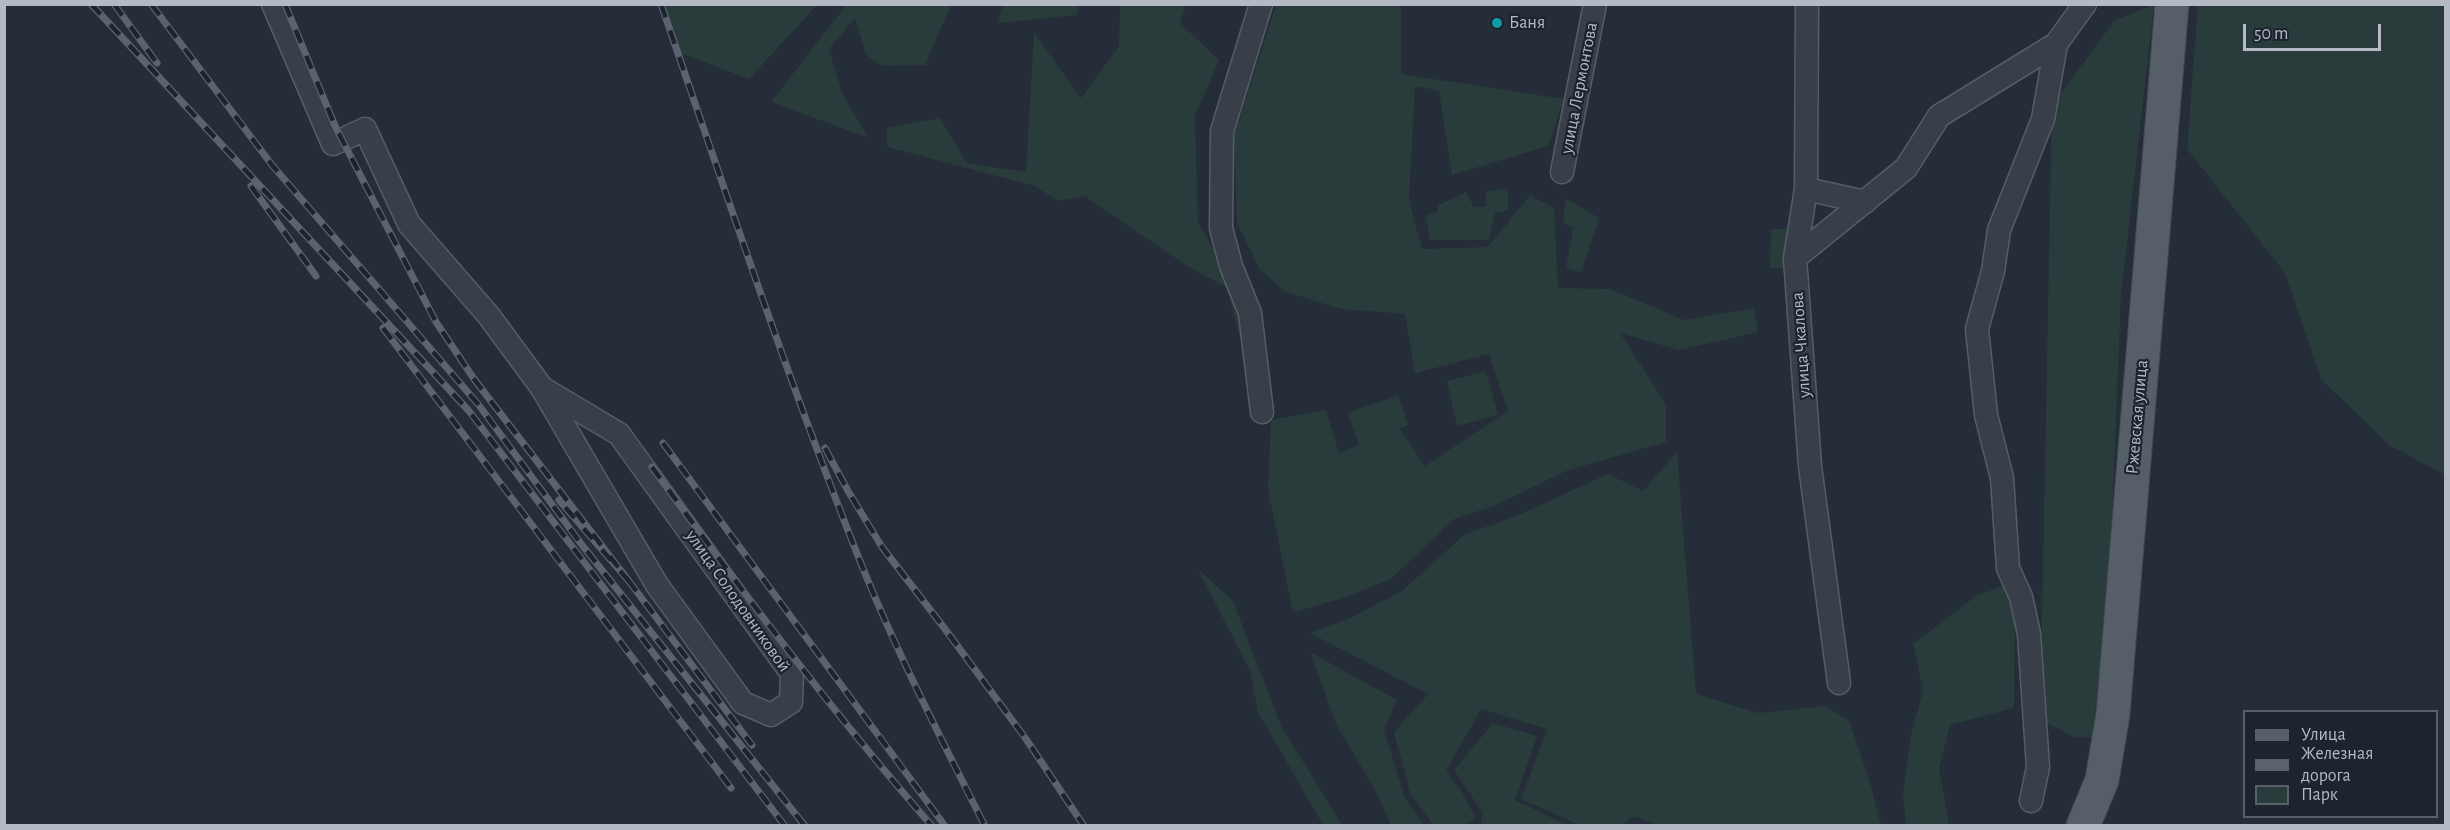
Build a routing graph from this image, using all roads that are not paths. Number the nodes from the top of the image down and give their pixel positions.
1 (273, 4) edge
2 (1261, 4) edge
3 (1595, 4) edge
4 (1807, 4) edge
5 (2085, 4) edge
6 (2172, 4) edge
7 (2056, 44) junction
8 (1562, 172) dead end
9 (1806, 189) junction
10 (1864, 202) junction
11 (1795, 258) junction
12 (542, 388) junction
13 (1263, 412) dead end
14 (1839, 683) dead end
15 (2031, 801) dead end
16 (2088, 822) edge

1 - 12 street, улица Солодовниковой
2 - 13 street
3 - 8 street, улица Лермонтова
4 - 9 street, улица Чкалова
5 - 7 street
6 - 16 main road, Ржевская улица
7 - 10 street
7 - 15 street
9 - 10 street
9 - 11 street, улица Чкалова
10 - 11 street
11 - 14 street, улица Чкалова
12 - 12 street, улица Солодовниковой

